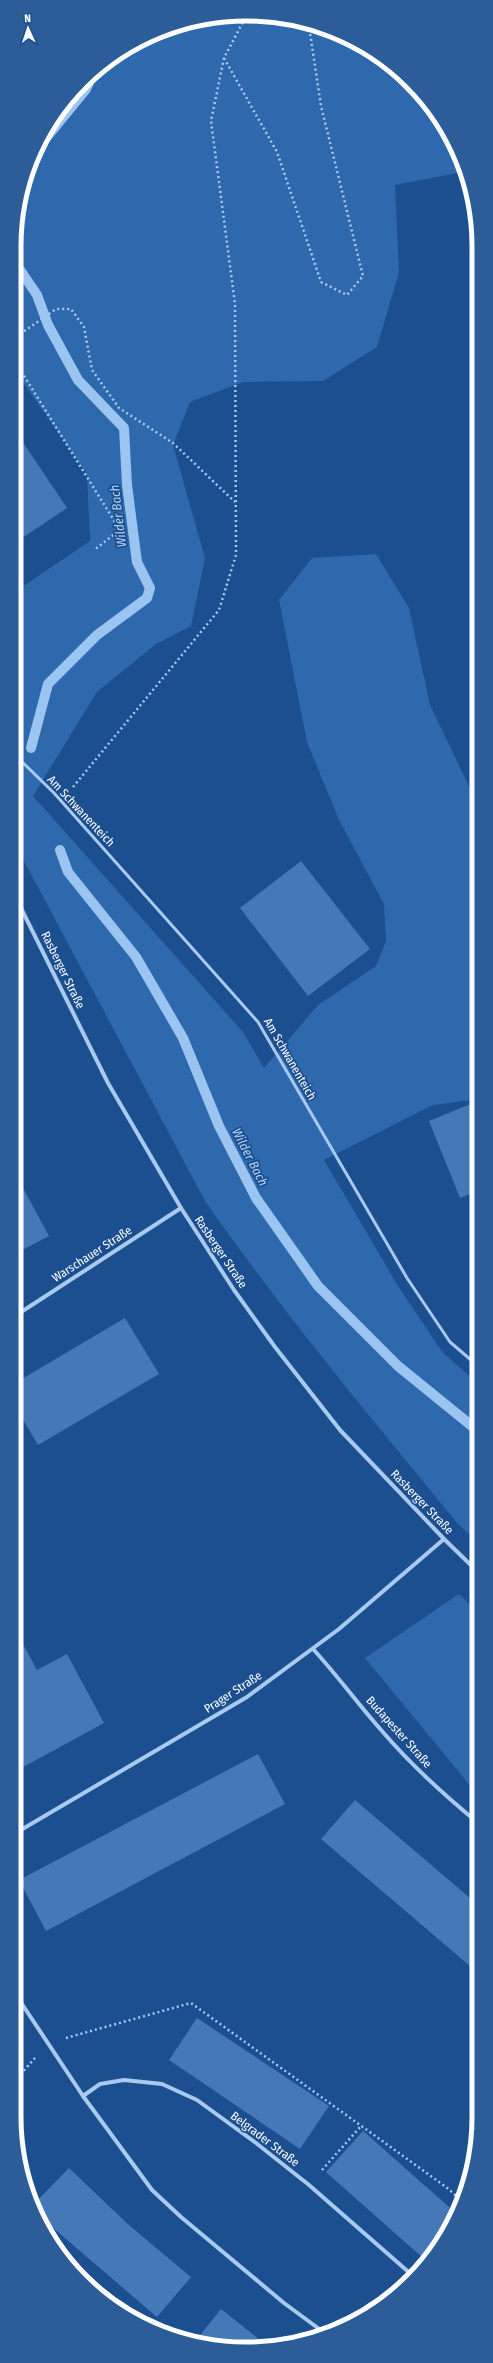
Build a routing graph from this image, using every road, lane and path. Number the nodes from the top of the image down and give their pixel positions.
1 (243, 21) edge
2 (310, 30) edge
3 (224, 58) junction
4 (21, 333) edge
5 (21, 371) edge
6 (236, 502) junction
7 (94, 550) dead end
8 (21, 761) edge
9 (61, 801) junction
10 (21, 908) edge
11 (181, 1208) junction
12 (21, 1312) edge
13 (472, 1361) edge
14 (444, 1539) junction
15 (472, 1565) edge
16 (313, 1649) junction
17 (472, 1818) edge
18 (21, 1830) edge
19 (21, 2002) edge
20 (49, 2042) junction
21 (21, 2074) edge
22 (83, 2096) junction
23 (361, 2126) junction
24 (309, 2185) junction
25 (457, 2197) edge
26 (409, 2273) edge
27 (320, 2330) edge

1 - 3 path
2 - 3 path
3 - 6 path
4 - 6 path
5 - 7 path
6 - 9 path
8 - 9 lane, Am Schwanenteich
9 - 13 lane, Am Schwanenteich
10 - 11 street, Rasberger Straße
11 - 12 street, Warschauer Straße
11 - 14 street, Rasberger Straße
14 - 15 street, Rasberger Straße
14 - 16 street, Prager Straße
16 - 17 street, Budapester Straße
16 - 18 street, Prager Straße
19 - 20 street
20 - 21 path
20 - 22 street
20 - 23 path
22 - 24 street, Belgrader Straße
22 - 27 street
23 - 24 path
23 - 25 path
24 - 26 street, Belgrader Straße

